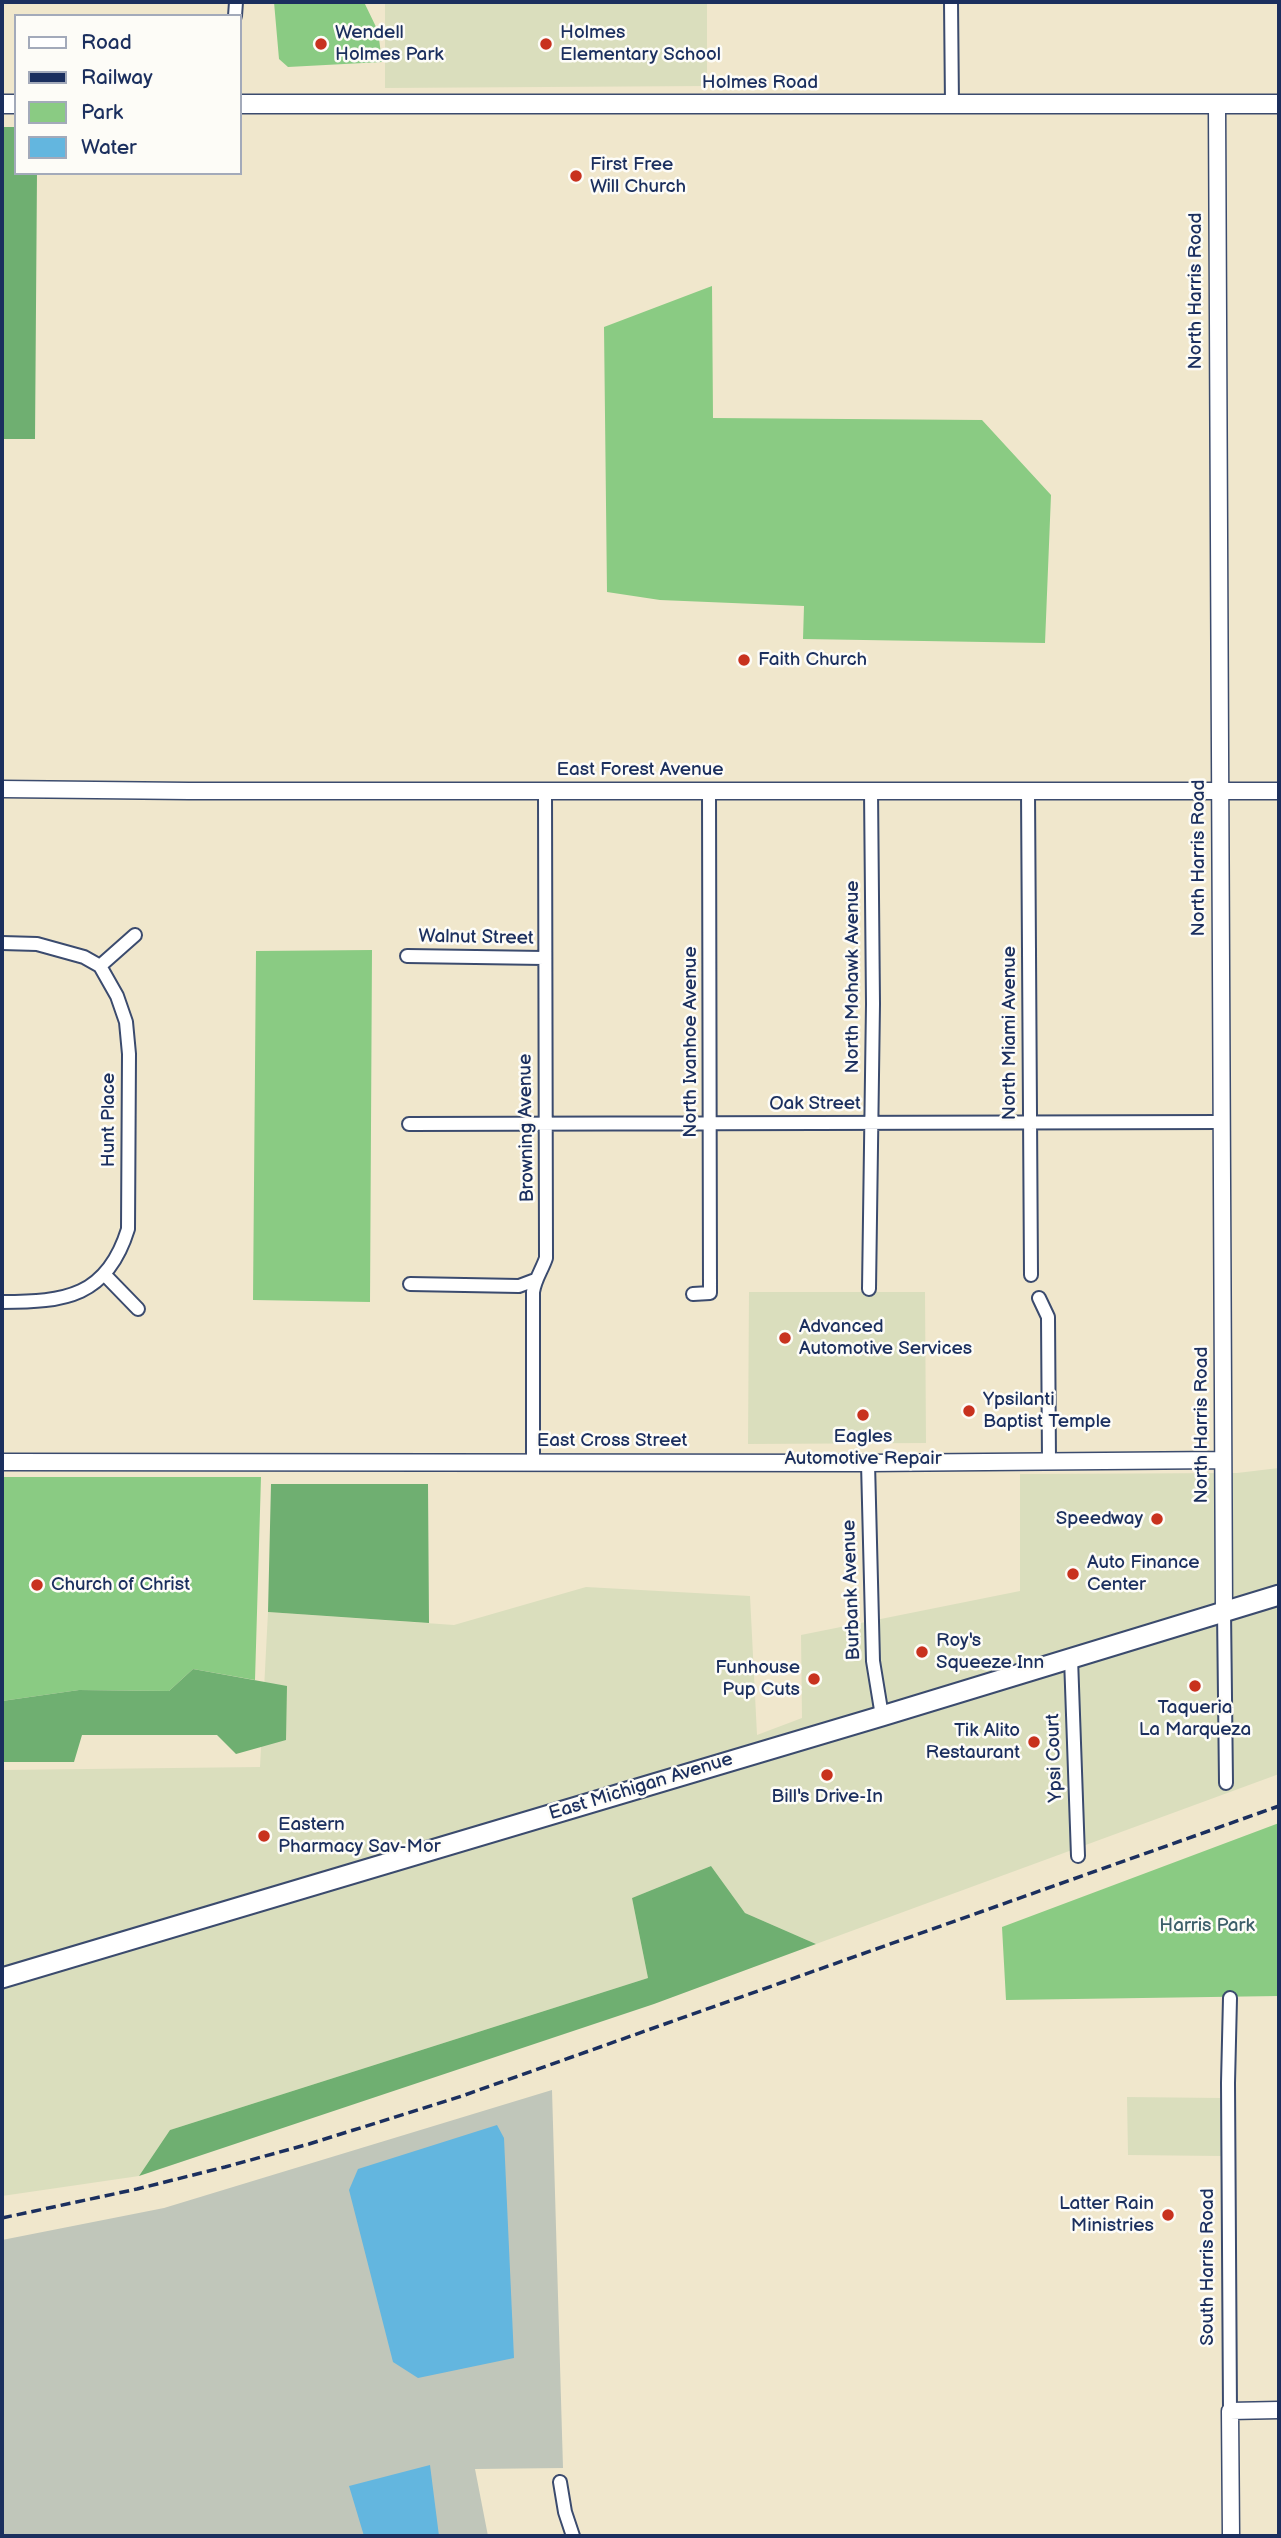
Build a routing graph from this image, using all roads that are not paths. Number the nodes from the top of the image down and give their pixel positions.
1 (951, 2) edge
2 (242, 104) edge
3 (1217, 104) junction
4 (1279, 104) edge
5 (952, 105) junction
6 (2, 789) edge
7 (709, 790) junction
8 (871, 790) junction
9 (1028, 790) junction
10 (1220, 790) junction
11 (545, 791) junction
12 (1279, 791) edge
13 (135, 935) dead end
14 (2, 943) edge
15 (407, 956) dead end
16 (544, 958) junction
17 (100, 966) junction
18 (1221, 1122) junction
19 (710, 1123) junction
20 (409, 1124) dead end
21 (546, 1124) junction
22 (872, 1124) junction
23 (1030, 1124) junction
24 (105, 1275) junction
25 (1031, 1275) dead end
26 (535, 1280) junction
27 (410, 1284) dead end
28 (869, 1289) dead end
29 (693, 1294) dead end
30 (1039, 1298) dead end
31 (2, 1302) edge
32 (138, 1309) dead end
33 (1222, 1460) junction
34 (533, 1461) junction
35 (1049, 1461) junction
36 (2, 1462) edge
37 (868, 1463) junction
38 (1279, 1595) edge
39 (1224, 1611) junction
40 (1071, 1658) junction
41 (882, 1716) junction
42 (1226, 1783) dead end
43 (1078, 1856) dead end
44 (2, 1978) edge
45 (1230, 1998) dead end
46 (1279, 2410) edge
47 (1230, 2411) junction
48 (560, 2482) dead end
49 (573, 2536) edge
50 (1231, 2536) edge

1 - 5 street
2 - 5 main road, Holmes Road
3 - 4 main road, Holmes Road
3 - 5 main road, Holmes Road
3 - 10 street, North Harris Road
6 - 11 street, East Forest Avenue
7 - 8 street, East Forest Avenue
7 - 11 street, East Forest Avenue
7 - 19 street, North Ivanhoe Avenue
8 - 9 street, East Forest Avenue
8 - 22 street, North Mohawk Avenue
9 - 10 street, East Forest Avenue
9 - 23 street, North Miami Avenue
10 - 12 street, East Forest Avenue
10 - 18 street, North Harris Road
11 - 16 street, Browning Avenue
13 - 17 street
14 - 17 street
15 - 16 street, Walnut Street
16 - 21 street, Browning Avenue
17 - 24 street, Hunt Place
18 - 23 street, Oak Street
18 - 33 street, North Harris Road
19 - 21 street, Oak Street
19 - 22 street, Oak Street
19 - 29 street, North Ivanhoe Avenue
20 - 21 street, Oak Street
21 - 26 street, Browning Avenue
22 - 23 street, Oak Street
22 - 28 street, North Mohawk Avenue
23 - 25 street, North Miami Avenue
24 - 31 street, Hunt Place
24 - 32 street
26 - 27 street
26 - 34 street, Browning Avenue
30 - 35 street
33 - 35 street, East Cross Street
33 - 39 street, North Harris Road
34 - 36 street, East Cross Street
34 - 37 street, East Cross Street
35 - 37 street, East Cross Street
37 - 41 street, Burbank Avenue
38 - 39 main road, East Michigan Avenue
39 - 40 main road, East Michigan Avenue
39 - 42 street
40 - 41 main road, East Michigan Avenue
40 - 43 street, Ypsi Court
41 - 44 main road, East Michigan Avenue
45 - 47 street, South Harris Road
46 - 47 street
47 - 50 street, South Harris Road
48 - 49 street

